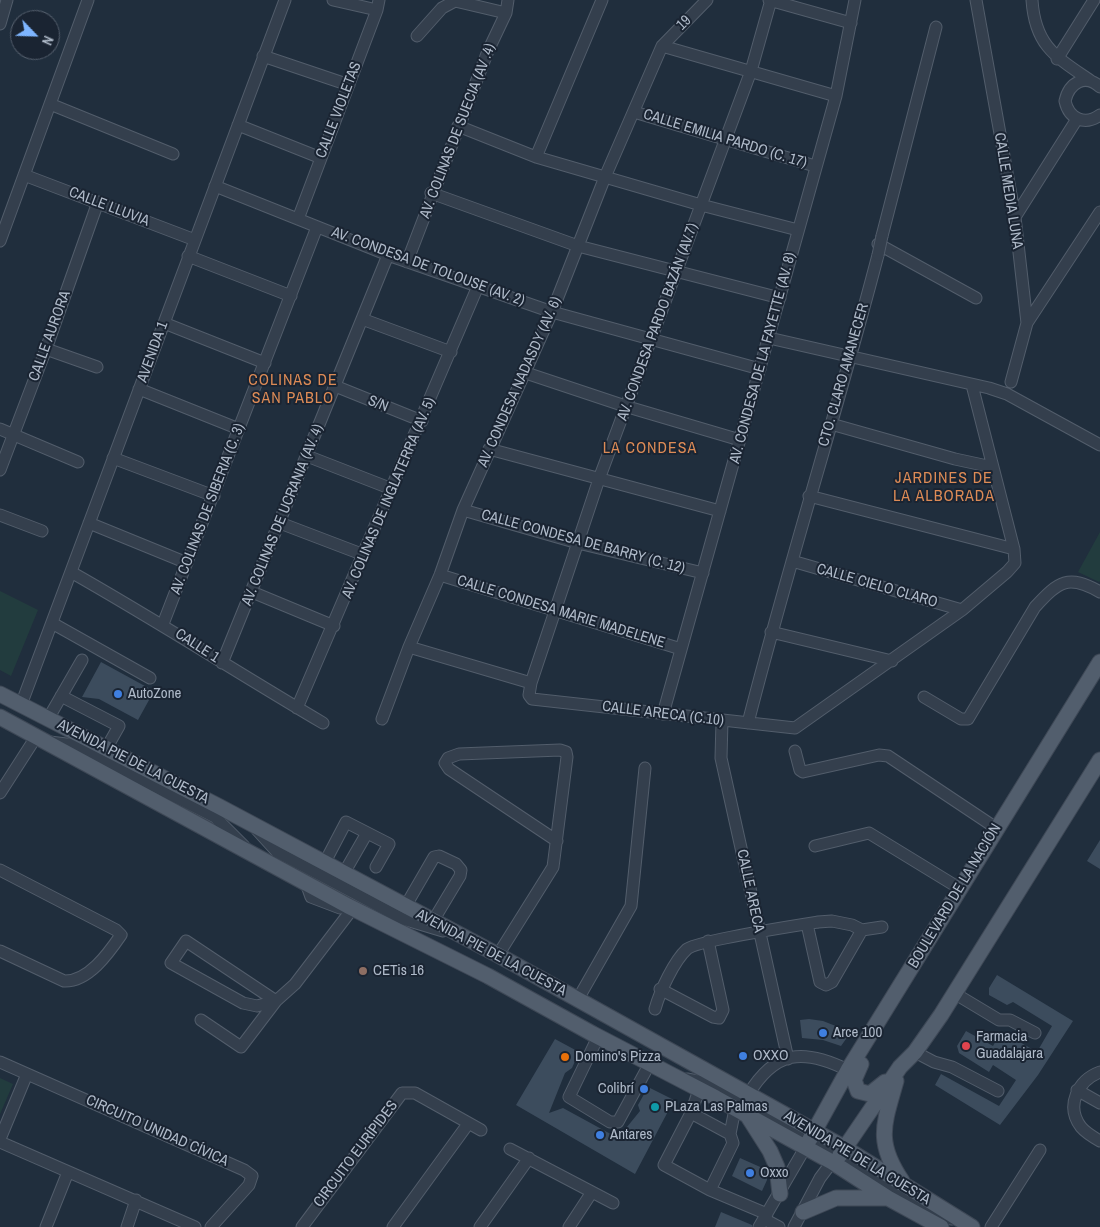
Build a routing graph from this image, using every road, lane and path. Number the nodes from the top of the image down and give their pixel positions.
1 (7, 0) edge
2 (88, 0) edge
3 (285, 0) edge
4 (333, 0) edge
5 (508, 0) edge
6 (602, 0) edge
7 (707, 0) edge
8 (770, 0) edge
9 (842, 0) edge
10 (976, 0) edge
11 (1032, 0) edge
12 (1094, 0) edge
13 (855, 2) edge
14 (797, 4) edge
15 (378, 5) edge
16 (506, 13) junction
17 (850, 23) junction
18 (0, 24) edge
19 (936, 26) dead end
20 (417, 36) dead end
21 (662, 46) junction
22 (263, 56) junction
23 (1057, 59) junction
24 (752, 71) junction
25 (1095, 84) edge
26 (349, 85) junction
27 (836, 96) junction
28 (50, 104) junction
29 (634, 112) junction
30 (1100, 115) edge
31 (1076, 119) junction
32 (238, 125) junction
33 (459, 126) junction
34 (724, 140) junction
35 (173, 154) dead end
36 (536, 157) junction
37 (321, 158) junction
38 (815, 166) junction
39 (24, 175) junction
40 (605, 177) junction
41 (216, 186) junction
42 (432, 193) junction
43 (98, 202) junction
44 (702, 205) junction
45 (1100, 212) edge
46 (1015, 217) junction
47 (298, 219) junction
48 (317, 227) junction
49 (798, 230) junction
50 (194, 240) junction
51 (0, 241) edge
52 (879, 245) junction
53 (578, 246) junction
54 (388, 255) junction
55 (188, 256) junction
56 (407, 262) junction
57 (676, 272) junction
58 (478, 286) junction
59 (291, 296) junction
60 (780, 298) junction
61 (976, 298) dead end
62 (552, 312) junction
63 (362, 319) junction
64 (164, 322) junction
65 (1027, 323) junction
66 (769, 338) junction
67 (652, 340) junction
68 (46, 349) junction
69 (451, 352) junction
70 (851, 357) junction
71 (265, 363) junction
72 (97, 367) dead end
73 (760, 369) junction
74 (523, 372) junction
75 (1011, 382) dead end
76 (972, 385) junction
77 (335, 386) junction
78 (139, 389) junction
79 (628, 407) junction
80 (422, 421) junction
81 (831, 424) junction
82 (0, 429) edge
83 (240, 429) junction
84 (14, 434) junction
85 (740, 440) junction
86 (1100, 445) edge
87 (489, 449) junction
88 (307, 456) junction
89 (113, 458) junction
90 (78, 462) dead end
91 (992, 467) junction
92 (0, 470) edge
93 (599, 479) junction
94 (392, 489) junction
95 (214, 496) junction
96 (809, 496) junction
97 (462, 510) junction
98 (720, 511) junction
99 (0, 515) edge
100 (89, 523) junction
101 (280, 523) junction
102 (42, 531) dead end
103 (578, 543) junction
104 (1014, 549) junction
105 (364, 555) junction
106 (792, 561) junction
107 (187, 563) junction
108 (71, 572) junction
109 (703, 574) junction
110 (440, 575) junction
111 (252, 592) junction
112 (1100, 592) edge
113 (962, 610) junction
114 (554, 611) junction
115 (52, 623) junction
116 (163, 624) junction
117 (334, 626) junction
118 (771, 632) junction
119 (409, 648) junction
120 (682, 649) junction
121 (82, 660) dead end
122 (892, 661) junction
123 (1100, 662) edge
124 (222, 663) junction
125 (150, 678) dead end
126 (531, 683) junction
127 (0, 694) edge
128 (61, 696) junction
129 (924, 697) dead end
130 (532, 699) joint
131 (21, 705) junction
132 (297, 708) junction
133 (663, 714) junction
134 (0, 717) edge
135 (48, 719) junction
136 (382, 719) dead end
137 (722, 721) junction
138 (323, 723) dead end
139 (748, 723) junction
140 (41, 739) junction
141 (106, 749) junction
142 (795, 751) dead end
143 (1100, 760) edge
144 (645, 768) dead end
145 (0, 793) edge
146 (252, 823) junction
147 (996, 828) junction
148 (367, 833) junction
149 (557, 841) junction
150 (815, 846) dead end
151 (325, 862) junction
152 (376, 866) dead end
153 (0, 870) edge
154 (344, 873) junction
155 (959, 888) junction
156 (350, 907) junction
157 (406, 907) junction
158 (433, 921) junction
159 (807, 924) junction
160 (882, 927) dead end
161 (862, 930) junction
162 (759, 933) junction
163 (468, 939) junction
164 (708, 941) junction
165 (0, 951) edge
166 (498, 955) junction
167 (903, 981) junction
168 (660, 989) junction
169 (954, 993) junction
170 (578, 999) junction
171 (276, 1001) junction
172 (655, 1009) dead end
173 (200, 1020) dead end
174 (1035, 1033) dead end
175 (598, 1037) junction
176 (914, 1052) junction
177 (788, 1060) junction
178 (0, 1062) edge
179 (650, 1064) junction
180 (900, 1067) junction
181 (848, 1070) junction
182 (1100, 1072) edge
183 (27, 1074) junction
184 (675, 1077) junction
185 (699, 1090) junction
186 (1077, 1090) junction
187 (998, 1091) dead end
188 (748, 1095) junction
189 (1100, 1103) edge
190 (691, 1113) junction
191 (742, 1113) junction
192 (468, 1124) junction
193 (481, 1130) dead end
194 (730, 1134) junction
195 (810, 1139) junction
196 (0, 1141) edge
197 (1100, 1141) edge
198 (510, 1149) dead end
199 (1040, 1150) dead end
200 (839, 1155) junction
201 (528, 1158) junction
202 (68, 1172) junction
203 (906, 1187) junction
204 (710, 1190) junction
205 (592, 1192) junction
206 (780, 1194) junction
207 (888, 1198) junction
208 (136, 1200) junction
209 (613, 1203) dead end
210 (803, 1212) junction
211 (763, 1220) edge
212 (46, 1227) edge
213 (127, 1227) edge
214 (194, 1227) edge
215 (211, 1227) edge
216 (302, 1227) edge
217 (393, 1227) edge
218 (480, 1227) edge
219 (569, 1227) edge
220 (779, 1227) edge
221 (794, 1227) edge
222 (942, 1227) edge
223 (972, 1227) edge
224 (991, 1227) edge

1 - 18 street
2 - 28 street
3 - 22 street, AVENIDA 1
4 - 15 street
5 - 16 street, AV. COLINAS DE SUECIA (AV .4)
6 - 36 street
7 - 21 street, 19
8 - 14 street
8 - 24 street, AV. CONDESA PARDO BAZÁN (AV.7)
9 - 13 street
10 - 46 street, CALLE MEDIA LUNA
11 - 23 street
12 - 23 street
13 - 17 street, AV. CONDESA DE LA FAYETTE (AV. 8)
14 - 17 street
15 - 26 street, CALLE VIOLETAS
16 - 20 street
16 - 33 street, AV. COLINAS DE SUECIA (AV .4)
17 - 27 street, AV. CONDESA DE LA FAYETTE (AV. 8)
19 - 52 street, CTO. CLARO AMANECER
21 - 24 street
21 - 29 street, AV. CONDESA NADASDY (AV. 6)
22 - 26 street
22 - 32 street, AVENIDA 1
23 - 25 street
24 - 27 street
24 - 34 street, AV. CONDESA PARDO BAZÁN (AV.7)
25 - 31 street
26 - 37 street, CALLE VIOLETAS
27 - 38 street, AV. CONDESA DE LA FAYETTE (AV. 8)
28 - 35 street
28 - 39 street
29 - 34 street, CALLE EMILIA PARDO (C. 17)
29 - 40 street, AV. CONDESA NADASDY (AV. 6)
30 - 31 street
31 - 46 street
32 - 37 street
32 - 41 street, AVENIDA 1
33 - 36 street
33 - 42 street, AV. COLINAS DE SUECIA (AV .4)
34 - 38 street, CALLE EMILIA PARDO (C. 17)
34 - 44 street, AV. CONDESA PARDO BAZÁN (AV.7)
36 - 40 street
37 - 47 street, CALLE VIOLETAS
38 - 49 street, AV. CONDESA DE LA FAYETTE (AV. 8)
39 - 43 street, CALLE LLUVIA
39 - 51 street
40 - 44 street
40 - 53 street, AV. CONDESA NADASDY (AV. 6)
41 - 47 street, AV. CONDESA DE TOLOUSE (AV. 2)
41 - 50 street, AVENIDA 1
42 - 53 street
42 - 56 street, AV. COLINAS DE SUECIA (AV .4)
43 - 50 street, CALLE LLUVIA
43 - 68 street, CALLE AURORA
44 - 49 street
44 - 57 street, AV. CONDESA PARDO BAZÁN (AV.7)
45 - 65 street
46 - 65 street, CALLE MEDIA LUNA
47 - 48 street, AV. CONDESA DE TOLOUSE (AV. 2)
48 - 54 street, AV. CONDESA DE TOLOUSE (AV. 2)
48 - 59 street, AV. COLINAS DE SIBERIA (C. 3)
49 - 60 street, AV. CONDESA DE LA FAYETTE (AV. 8)
50 - 55 street, AVENIDA 1
52 - 61 street
52 - 70 street, CTO. CLARO AMANECER
53 - 57 street
53 - 62 street, AV. CONDESA NADASDY (AV. 6)
54 - 56 street, AV. CONDESA DE TOLOUSE (AV. 2)
54 - 63 street, AV. COLINAS DE UCRANIA (AV. 4)
55 - 59 street
55 - 64 street, AVENIDA 1
56 - 58 street, AV. CONDESA DE TOLOUSE (AV. 2)
57 - 60 street
57 - 67 street, AV. CONDESA PARDO BAZÁN (AV.7)
58 - 62 street, AV. CONDESA DE TOLOUSE (AV. 2)
58 - 69 street, AV. COLINAS DE INGLATERRA (AV. 5)
59 - 71 street, AV. COLINAS DE SIBERIA (C. 3)
60 - 66 street, AV. CONDESA DE LA FAYETTE (AV. 8)
62 - 67 street, AV. CONDESA DE TOLOUSE (AV. 2)
62 - 74 street, AV. CONDESA NADASDY (AV. 6)
63 - 69 street
63 - 77 street, AV. COLINAS DE UCRANIA (AV. 4)
64 - 71 street
64 - 78 street, AVENIDA 1
65 - 75 street, CALLE MEDIA LUNA
66 - 70 street
66 - 73 street, AV. CONDESA DE LA FAYETTE (AV. 8)
67 - 73 street, AV. CONDESA DE TOLOUSE (AV. 2)
67 - 79 street, AV. CONDESA PARDO BAZÁN (AV.7)
68 - 72 street
68 - 84 street, CALLE AURORA
69 - 80 street, AV. COLINAS DE INGLATERRA (AV. 5)
70 - 76 street
70 - 81 street, CTO. CLARO AMANECER
71 - 83 street, AV. COLINAS DE SIBERIA (C. 3)
73 - 85 street, AV. CONDESA DE LA FAYETTE (AV. 8)
74 - 79 street
74 - 87 street, AV. CONDESA NADASDY (AV. 6)
76 - 86 street
76 - 91 street
77 - 80 street, S/N
77 - 88 street, AV. COLINAS DE UCRANIA (AV. 4)
78 - 83 street
78 - 89 street, AVENIDA 1
79 - 85 street
79 - 93 street, AV. CONDESA PARDO BAZÁN (AV.7)
80 - 94 street, AV. COLINAS DE INGLATERRA (AV. 5)
81 - 91 street
81 - 96 street, CTO. CLARO AMANECER
82 - 84 street
83 - 95 street, AV. COLINAS DE SIBERIA (C. 3)
84 - 90 street
84 - 92 street, CALLE AURORA
85 - 98 street, AV. CONDESA DE LA FAYETTE (AV. 8)
87 - 93 street
87 - 97 street, AV. CONDESA NADASDY (AV. 6)
88 - 94 street
88 - 101 street, AV. COLINAS DE UCRANIA (AV. 4)
89 - 95 street
89 - 100 street, AVENIDA 1
91 - 104 street
93 - 98 street
93 - 103 street, AV. CONDESA PARDO BAZÁN (AV.7)
94 - 105 street, AV. COLINAS DE INGLATERRA (AV. 5)
95 - 107 street, AV. COLINAS DE SIBERIA (C. 3)
96 - 104 street
96 - 106 street, CTO. CLARO AMANECER
97 - 103 street, CALLE CONDESA DE BARRY (C. 12)
97 - 110 street, AV. CONDESA NADASDY (AV. 6)
98 - 109 street, AV. CONDESA DE LA FAYETTE (AV. 8)
99 - 102 street
100 - 107 street
100 - 108 street, AVENIDA 1
101 - 105 street
101 - 111 street, AV. COLINAS DE UCRANIA (AV. 4)
103 - 109 street, CALLE CONDESA DE BARRY (C. 12)
103 - 114 street, AV. CONDESA PARDO BAZÁN (AV.7)
104 - 113 street
105 - 117 street, AV. COLINAS DE INGLATERRA (AV. 5)
106 - 113 street, CALLE CIELO CLARO
106 - 118 street, CTO. CLARO AMANECER
107 - 116 street, AV. COLINAS DE SIBERIA (C. 3)
108 - 115 street, AVENIDA 1
108 - 116 street, CALLE 1
109 - 120 street, AV. CONDESA DE LA FAYETTE (AV. 8)
110 - 114 street, CALLE CONDESA MARIE MADELENE
110 - 119 street, AV. CONDESA NADASDY (AV. 6)
111 - 117 street
111 - 124 street, AV. COLINAS DE UCRANIA (AV. 4)
112 - 129 street
113 - 122 street
114 - 120 street, CALLE CONDESA MARIE MADELENE
114 - 126 street, AV. CONDESA PARDO BAZÁN (AV.7)
115 - 125 street
115 - 131 street, AVENIDA 1
116 - 124 street, CALLE 1
117 - 132 street, AV. COLINAS DE INGLATERRA (AV. 5)
118 - 122 street
118 - 139 street, CTO. CLARO AMANECER
119 - 126 street
119 - 136 street, AV. CONDESA NADASDY (AV. 6)
120 - 133 street, AV. CONDESA DE LA FAYETTE (AV. 8)
121 - 128 street
122 - 139 street, CALLE ARECA (C.10)
123 - 147 main road, BOULEVARD DE LA NACIÓN
124 - 132 street, CALLE 1
126 - 130 street, AV. CONDESA PARDO BAZÁN (AV.7)
127 - 131 main road, AVENIDA PIE DE LA CUESTA
128 - 135 street
128 - 141 street
130 - 133 street, CALLE ARECA (C.10)
131 - 135 main road, AVENIDA PIE DE LA CUESTA
132 - 138 street, CALLE 1
133 - 137 street, CALLE ARECA (C.10)
134 - 140 main road, AVENIDA PIE DE LA CUESTA
135 - 141 main road, AVENIDA PIE DE LA CUESTA
137 - 139 street, CALLE ARECA (C.10)
137 - 162 street, CALLE ARECA
140 - 145 street
140 - 156 main road, AVENIDA PIE DE LA CUESTA
141 - 146 main road, AVENIDA PIE DE LA CUESTA
142 - 147 street
143 - 169 main road
144 - 170 street
146 - 151 main road, AVENIDA PIE DE LA CUESTA
146 - 163 street
147 - 155 main road, BOULEVARD DE LA NACIÓN
148 - 151 street
148 - 152 street
148 - 154 street
149 - 149 street
149 - 166 street
150 - 155 street
151 - 154 main road, AVENIDA PIE DE LA CUESTA
153 - 165 street
154 - 157 main road, AVENIDA PIE DE LA CUESTA
155 - 167 main road, BOULEVARD DE LA NACIÓN
156 - 171 street
156 - 175 main road, AVENIDA PIE DE LA CUESTA
157 - 158 main road, AVENIDA PIE DE LA CUESTA
157 - 158 street
158 - 163 main road, AVENIDA PIE DE LA CUESTA
159 - 161 street
159 - 161 street
159 - 162 street
160 - 161 street
162 - 164 street
162 - 177 street, CALLE ARECA
163 - 166 main road, AVENIDA PIE DE LA CUESTA
164 - 168 street
164 - 168 street
166 - 170 main road, AVENIDA PIE DE LA CUESTA
167 - 180 main road
167 - 181 main road, BOULEVARD DE LA NACIÓN
168 - 172 street
169 - 174 street
169 - 176 main road
170 - 188 main road, AVENIDA PIE DE LA CUESTA
171 - 171 street
171 - 173 street
175 - 179 main road, AVENIDA PIE DE LA CUESTA
175 - 179 street
176 - 180 main road
176 - 187 street
177 - 181 street
177 - 188 street
178 - 183 street, CIRCUITO UNIDAD CÍVICA
179 - 184 main road, AVENIDA PIE DE LA CUESTA
180 - 200 main road
180 - 203 main road
181 - 195 main road, BOULEVARD DE LA NACIÓN
182 - 186 street
183 - 196 street
183 - 215 street, CIRCUITO UNIDAD CÍVICA
184 - 185 main road, AVENIDA PIE DE LA CUESTA
184 - 195 street
185 - 190 street
185 - 191 main road, AVENIDA PIE DE LA CUESTA
186 - 189 street
186 - 197 street
188 - 195 main road, AVENIDA PIE DE LA CUESTA
190 - 194 street
190 - 204 street
191 - 194 street
191 - 195 main road, AVENIDA PIE DE LA CUESTA
191 - 206 main road
192 - 193 street, CIRCUITO EURÍPIDES
192 - 216 street, CIRCUITO EURÍPIDES
192 - 217 street
194 - 204 street
195 - 200 main road, AVENIDA PIE DE LA CUESTA
195 - 206 street
196 - 202 street
198 - 201 street
199 - 224 street
200 - 203 main road, AVENIDA PIE DE LA CUESTA
200 - 207 main road, AVENIDA PIE DE LA CUESTA
200 - 210 street
200 - 223 street
201 - 205 street
201 - 218 street
202 - 208 street
202 - 212 street
203 - 223 main road, AVENIDA PIE DE LA CUESTA
204 - 211 street
205 - 209 street
205 - 219 street
206 - 211 street
207 - 210 main road
207 - 222 main road, AVENIDA PIE DE LA CUESTA
208 - 213 street
208 - 214 street
210 - 221 street
211 - 220 street

